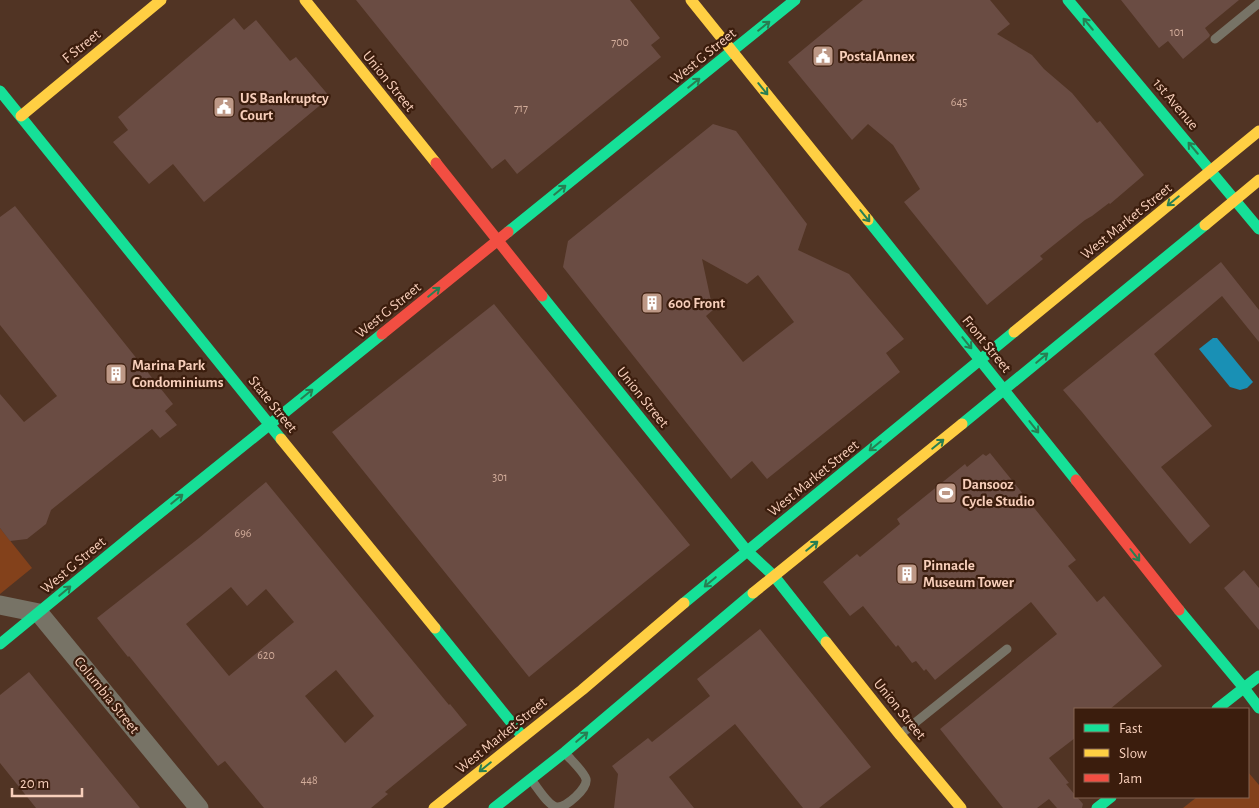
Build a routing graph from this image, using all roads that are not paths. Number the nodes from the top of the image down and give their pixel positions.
1 (161, 0) edge
2 (305, 0) edge
3 (691, 0) edge
4 (795, 0) edge
5 (1068, 0) edge
6 (1259, 3) edge
7 (1215, 39) dead end
8 (733, 52) junction
9 (0, 91) edge
10 (21, 116) junction
11 (1259, 131) edge
12 (1211, 170) junction
13 (1259, 180) edge
14 (1235, 199) junction
15 (1259, 229) edge
16 (498, 241) junction
17 (981, 360) junction
18 (1004, 389) junction
19 (270, 425) junction
20 (747, 551) junction
21 (774, 576) junction
22 (0, 605) edge
23 (39, 613) junction
24 (0, 644) edge
25 (1007, 649) dead end
26 (1259, 676) edge
27 (1244, 688) junction
28 (563, 704) junction
29 (1219, 708) edge
30 (1259, 708) edge
31 (558, 723) dead end
32 (900, 735) junction
33 (523, 736) junction
34 (564, 752) junction
35 (531, 760) dead end
36 (510, 763) dead end
37 (531, 779) junction
38 (1110, 798) edge
39 (199, 808) edge
40 (434, 808) edge
41 (494, 808) edge
42 (961, 808) edge
43 (1097, 808) edge

1 - 10 main road, F Street
2 - 16 main road, Union Street
3 - 8 main road, Front Street
8 -> 4 main road, West G Street
12 -> 5 main road, 1st Avenue
6 - 7 lane
16 -> 8 main road, West G Street
8 -> 17 main road, Front Street
9 - 10 main road, State Street
10 - 19 main road, State Street
11 - 12 main road, West Market Street
12 - 14 main road, 1st Avenue
12 -> 17 main road, West Market Street
13 - 14 main road
14 - 15 main road, 1st Avenue
18 -> 14 main road
19 -> 16 main road, West G Street
16 - 20 main road, Union Street
17 - 18 main road, Front Street
17 -> 20 main road, West Market Street
21 -> 18 main road
18 -> 27 main road, Front Street
23 -> 19 main road, West G Street
19 - 33 main road, State Street
20 - 21 main road, Union Street
20 -> 28 main road, West Market Street
21 - 32 main road, Union Street
34 -> 21 main road
22 - 23 street
23 - 24 main road, West G Street
23 - 39 street, Columbia Street
25 - 32 lane
26 - 27 main road
27 - 29 main road
27 - 30 main road, Front Street
28 - 31 main road
28 - 33 main road, West Market Street
32 - 42 main road, Union Street
33 - 36 main road
33 -> 40 main road, West Market Street
34 - 37 main road
34 - 37 lane
35 - 37 main road
37 - 41 main road
38 - 43 main road

